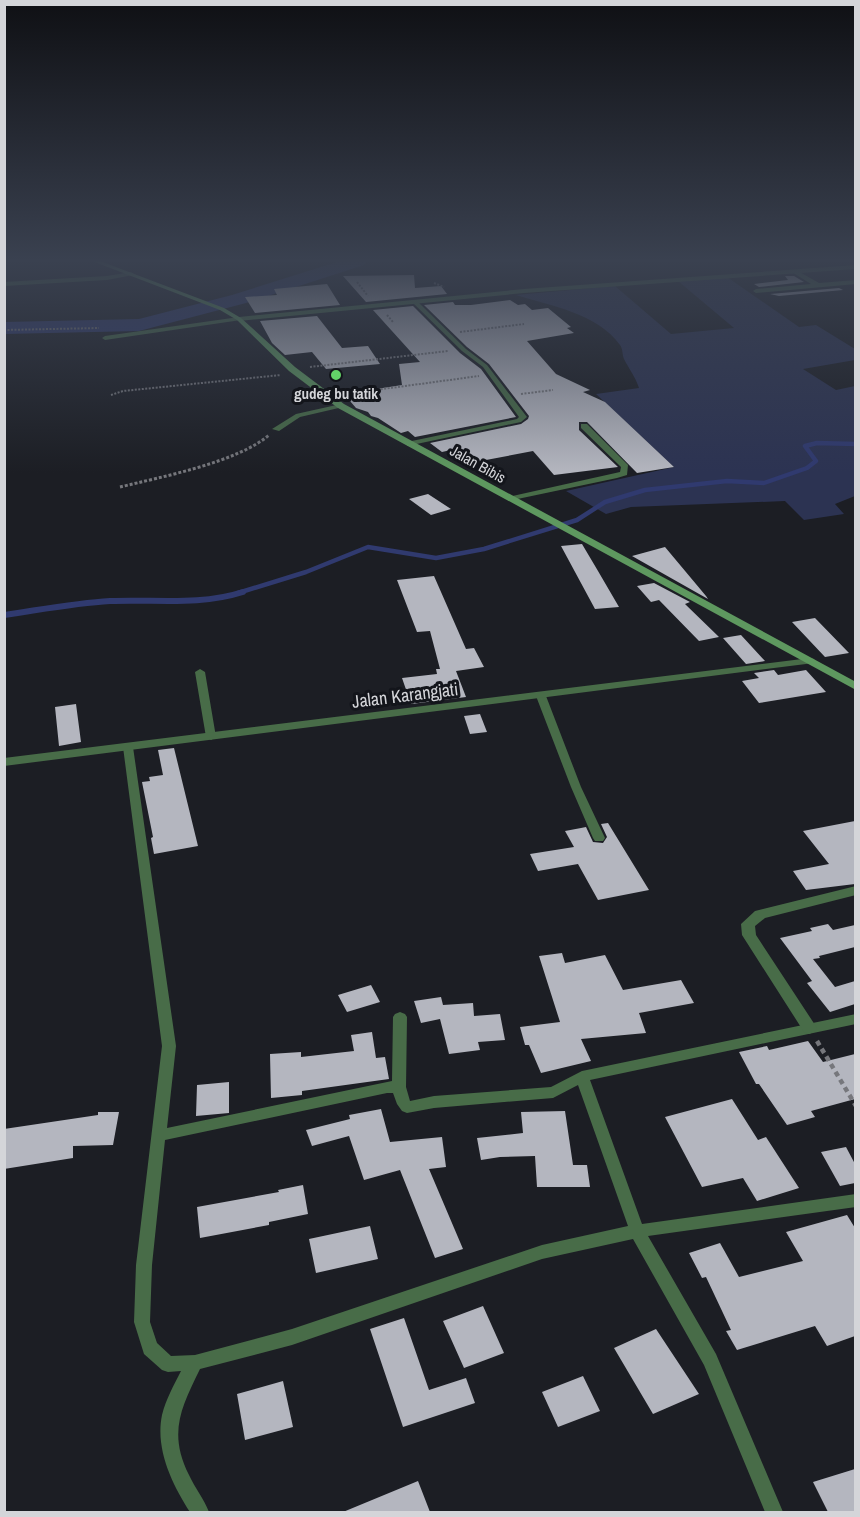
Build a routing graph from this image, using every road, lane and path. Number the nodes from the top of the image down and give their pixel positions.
1 (149, 332) edge
2 (253, 332) edge
3 (446, 332) edge
4 (465, 332) edge
5 (448, 334) junction
6 (105, 338) dead end
7 (464, 350) junction
8 (295, 371) junction
9 (491, 374) junction
10 (554, 390) dead end
11 (111, 394) dead end
12 (326, 396) junction
13 (506, 396) junction
14 (341, 406) junction
15 (584, 426) dead end
16 (276, 429) joint
17 (410, 444) junction
18 (120, 487) dead end
19 (511, 500) junction
20 (810, 662) junction
21 (200, 672) dead end
22 (855, 687) edge
23 (541, 696) junction
24 (211, 737) junction
25 (128, 747) junction
26 (4, 762) edge
27 (599, 838) dead end
28 (855, 890) edge
29 (400, 1017) dead end
30 (855, 1019) edge
31 (809, 1028) junction
32 (582, 1076) junction
33 (399, 1087) junction
34 (855, 1106) edge
35 (158, 1136) junction
36 (855, 1200) edge
37 (637, 1231) junction
38 (195, 1363) junction
39 (200, 1512) edge
40 (774, 1512) edge

1 - 6 lane
2 - 8 main road, Jalan Bibis
3 - 5 lane
4 - 5 path
5 - 7 lane
7 - 8 path
7 - 9 lane
8 - 11 path
8 - 12 main road, Jalan Bibis
9 - 12 path
9 - 13 lane
10 - 13 path
12 - 14 main road, Jalan Bibis
13 - 17 lane
14 - 16 lane
14 - 17 main road, Jalan Bibis
15 - 19 lane
16 - 18 path
17 - 19 main road, Jalan Bibis
19 - 20 main road, Jalan Bibis
20 - 22 main road, Jalan Bibis
20 - 23 street, Jalan Karangjati
21 - 24 lane
23 - 24 street, Jalan Karangjati
23 - 27 lane
24 - 25 street, Jalan Karangjati
25 - 26 street, Jalan Karangjati
25 - 35 lane
28 - 31 street
29 - 33 lane
30 - 31 lane
31 - 32 lane
31 - 34 path
32 - 33 lane
32 - 37 lane
33 - 35 lane
35 - 38 lane
36 - 37 lane
37 - 38 lane
37 - 40 lane
38 - 39 lane

